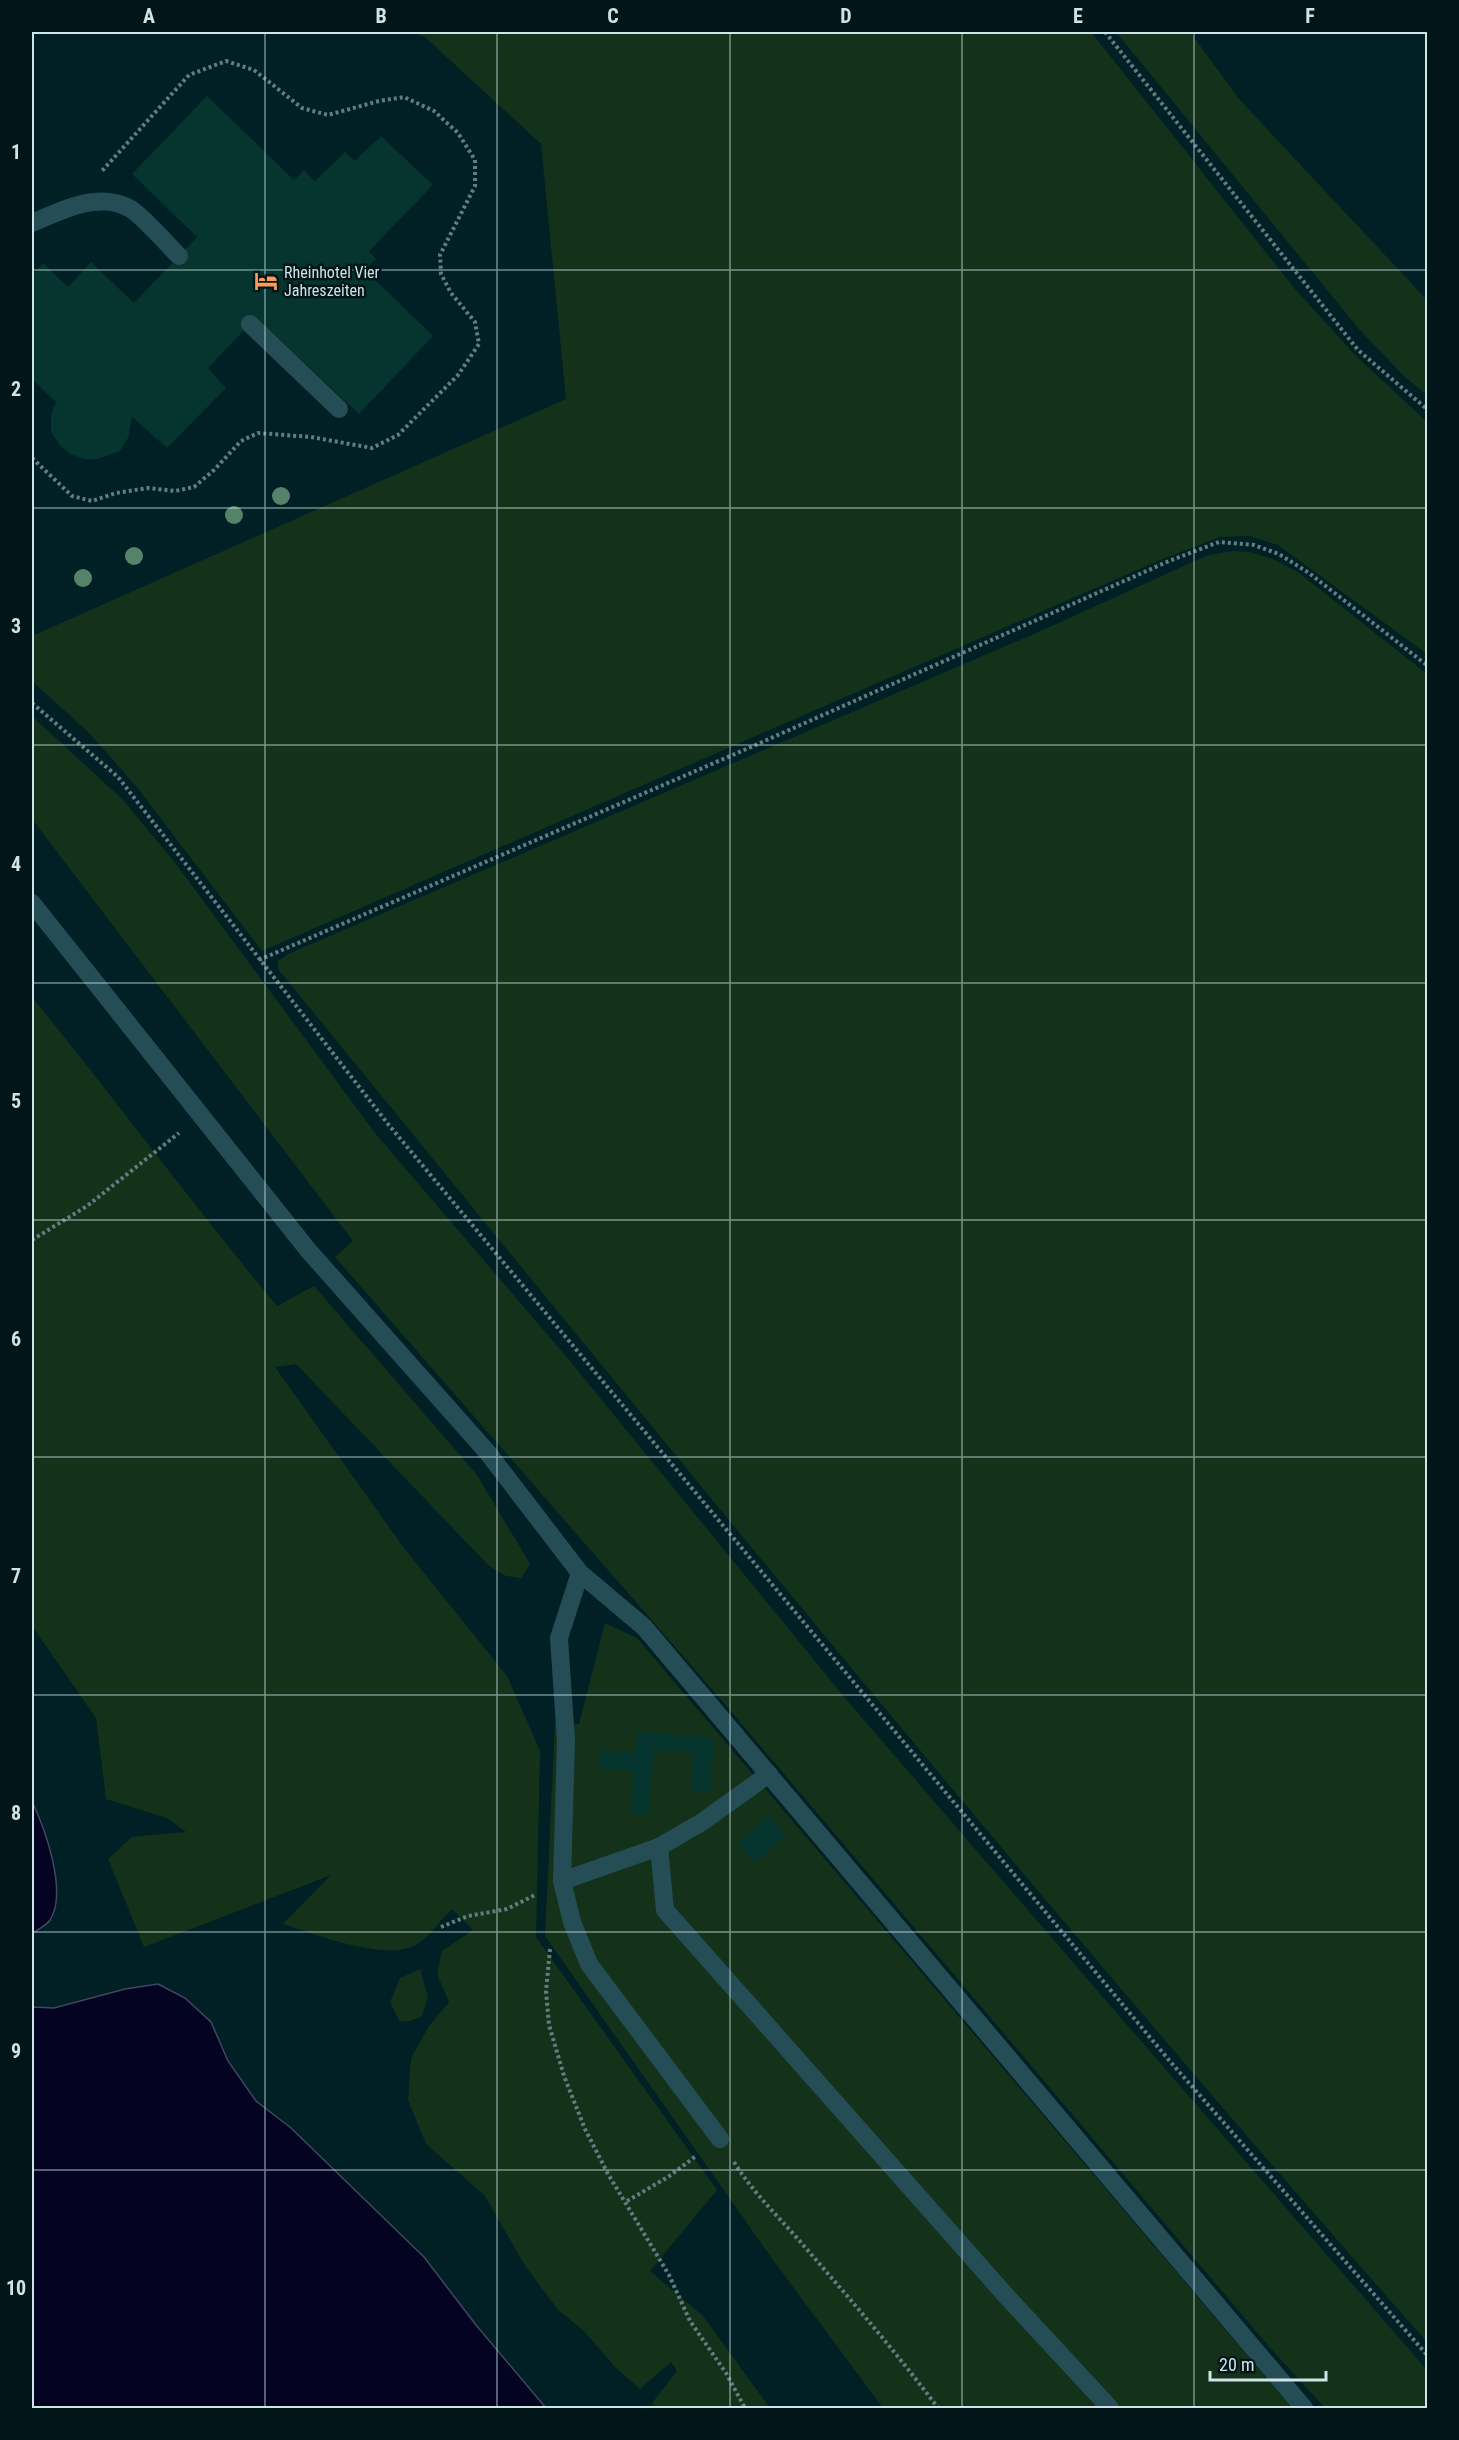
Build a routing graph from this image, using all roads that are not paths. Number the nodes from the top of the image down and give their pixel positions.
1 (32, 223) edge
2 (179, 256) dead end
3 (250, 324) dead end
4 (339, 409) dead end
5 (32, 903) edge
6 (580, 1573) junction
7 (769, 1774) junction
8 (659, 1847) junction
9 (562, 1881) junction
10 (720, 2139) road end
11 (1110, 2409) edge
12 (1304, 2409) edge

1 - 2 lane
3 - 4 lane
5 - 6 lane
6 - 7 lane
6 - 9 lane
7 - 8 lane
7 - 12 lane
8 - 9 lane
8 - 11 lane
9 - 10 lane

